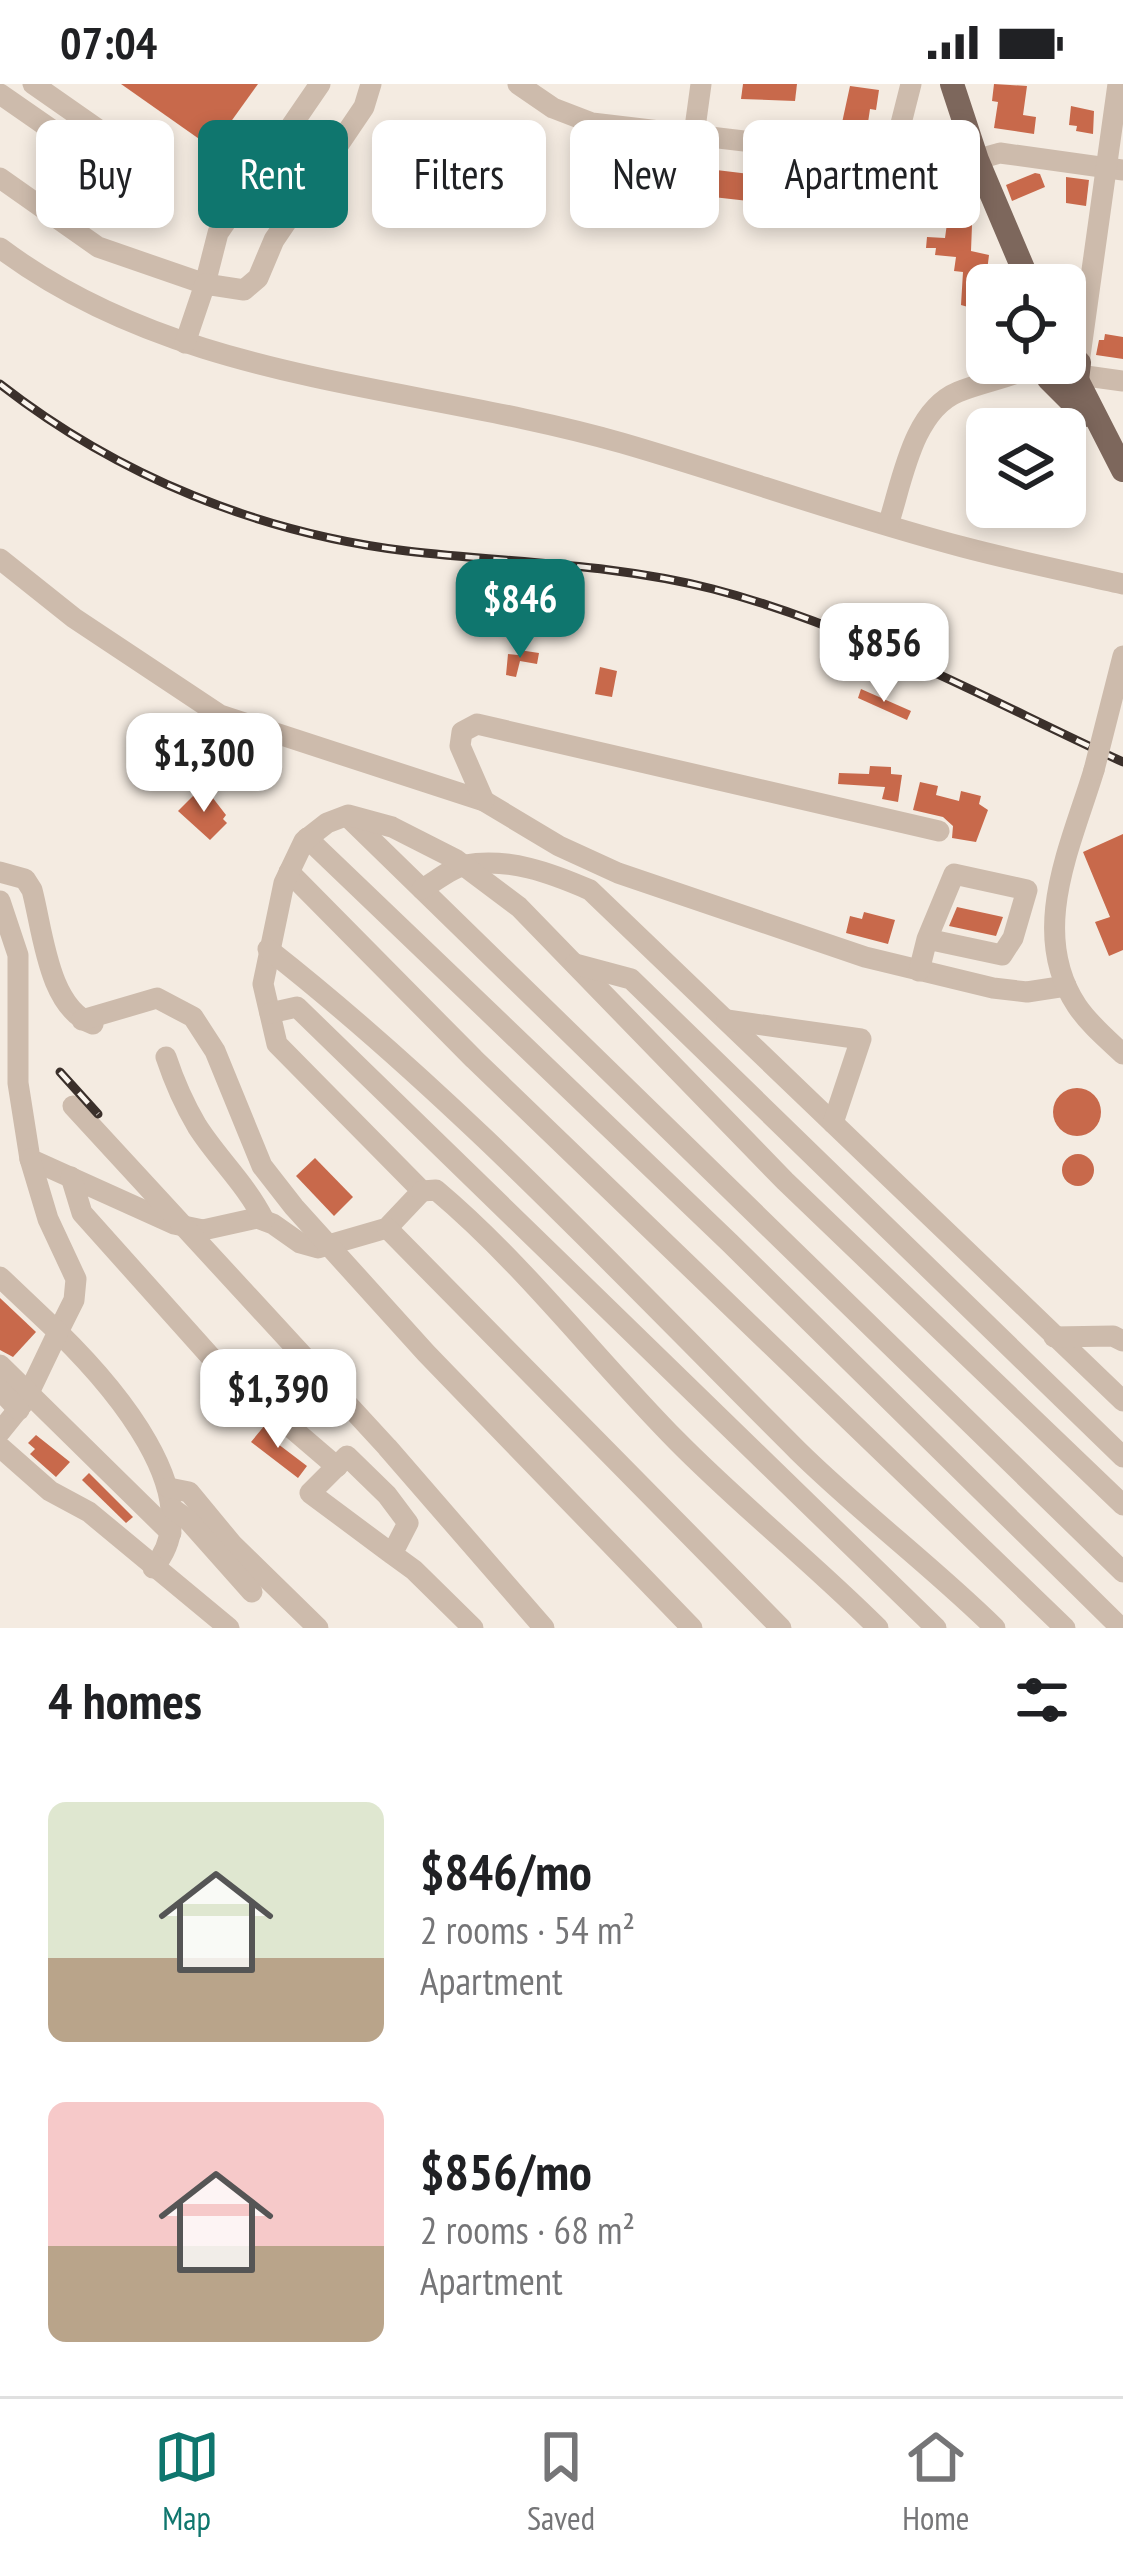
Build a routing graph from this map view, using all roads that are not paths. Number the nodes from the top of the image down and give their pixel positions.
1 (33, 84) edge
2 (320, 84) edge
3 (371, 84) edge
4 (518, 84) edge
5 (701, 84) edge
6 (911, 84) edge
7 (952, 84) edge
8 (1118, 84) edge
9 (0, 94) edge
10 (584, 120) edge
11 (696, 120) edge
12 (902, 120) edge
13 (964, 120) edge
14 (980, 159) edge
15 (980, 167) edge
16 (1115, 169) edge
17 (0, 178) edge
18 (0, 248) edge
19 (1021, 264) edge
20 (1086, 280) edge
21 (205, 284) junction
22 (185, 343) junction
23 (1086, 370) edge
24 (1123, 381) edge
25 (987, 384) edge
26 (1076, 384) edge
27 (1123, 470) edge
28 (888, 525) junction
29 (0, 559) edge
30 (1123, 584) edge
31 (1123, 656) edge
32 (484, 801) junction
33 (346, 815) junction
34 (939, 831) dead end
35 (307, 838) junction
36 (463, 865) junction
37 (0, 872) edge
38 (289, 872) junction
39 (422, 889) junction
40 (0, 901) edge
41 (927, 939) junction
42 (268, 949) junction
43 (573, 963) junction
44 (919, 971) junction
45 (1066, 986) junction
46 (323, 993) junction
47 (296, 1007) junction
48 (270, 1013) junction
49 (726, 1020) junction
50 (1123, 1054) edge
51 (166, 1057) dead end
52 (9, 1079) edge
53 (73, 1106) dead end
54 (833, 1123) junction
55 (30, 1159) junction
56 (71, 1177) junction
57 (422, 1191) junction
58 (264, 1220) junction
59 (181, 1225) junction
60 (387, 1228) junction
61 (329, 1245) junction
62 (0, 1276) edge
63 (58, 1332) junction
64 (1054, 1337) junction
65 (1123, 1341) edge
66 (0, 1365) edge
67 (0, 1390) edge
68 (24, 1401) junction
69 (1123, 1401) edge
70 (1, 1434) edge
71 (1123, 1457) edge
72 (337, 1467) junction
73 (171, 1498) junction
74 (1123, 1505) edge
75 (171, 1533) junction
76 (392, 1554) junction
77 (153, 1568) junction
78 (1123, 1572) edge
79 (252, 1592) dead end
80 (229, 1628) edge
81 (318, 1628) edge
82 (473, 1628) edge
83 (544, 1628) edge
84 (692, 1628) edge
85 (781, 1628) edge
86 (878, 1628) edge
87 (936, 1628) edge
88 (994, 1628) edge
89 (1065, 1628) edge
90 (1121, 1628) edge

1 - 9 street
2 - 21 street
3 - 21 street
4 - 10 street
5 - 11 street
6 - 12 street
7 - 13 main road
8 - 16 street
14 - 16 street
15 - 19 main road
16 - 20 street
17 - 21 street
18 - 22 street
21 - 22 street
22 - 28 street
23 - 24 street
25 - 28 street
26 - 27 main road
28 - 30 street
29 - 32 street
31 - 45 street, bridge
32 - 34 street
32 - 44 street
33 - 35 street
33 - 36 street
33 - 39 street
35 - 38 street
35 - 90 street
36 - 39 street
36 - 43 street
36 - 49 street
37 - 61 street
38 - 42 street
38 - 89 street
39 - 78 street
40 - 52 street
41 - 41 street
41 - 44 street
42 - 46 street
42 - 48 street
43 - 71 street
43 - 74 street
44 - 45 street
45 - 50 street
46 - 47 street
46 - 88 street
47 - 48 street
47 - 87 street
48 - 57 street
49 - 54 street
49 - 54 street
51 - 58 street
52 - 55 street
53 - 59 street
54 - 64 street
55 - 56 street
55 - 63 street
56 - 59 street
56 - 72 street
57 - 60 street
57 - 86 street
58 - 59 street
58 - 61 street
59 - 83 street
60 - 61 street
60 - 85 street
61 - 84 street
62 - 63 street
63 - 68 street
63 - 73 street
64 - 65 street
64 - 69 street
66 - 68 street
67 - 68 street
68 - 70 street
68 - 75 street
70 - 77 street
72 - 76 street
72 - 76 street
73 - 75 street
73 - 79 street
73 - 81 street
75 - 77 street
76 - 82 street
77 - 80 street

